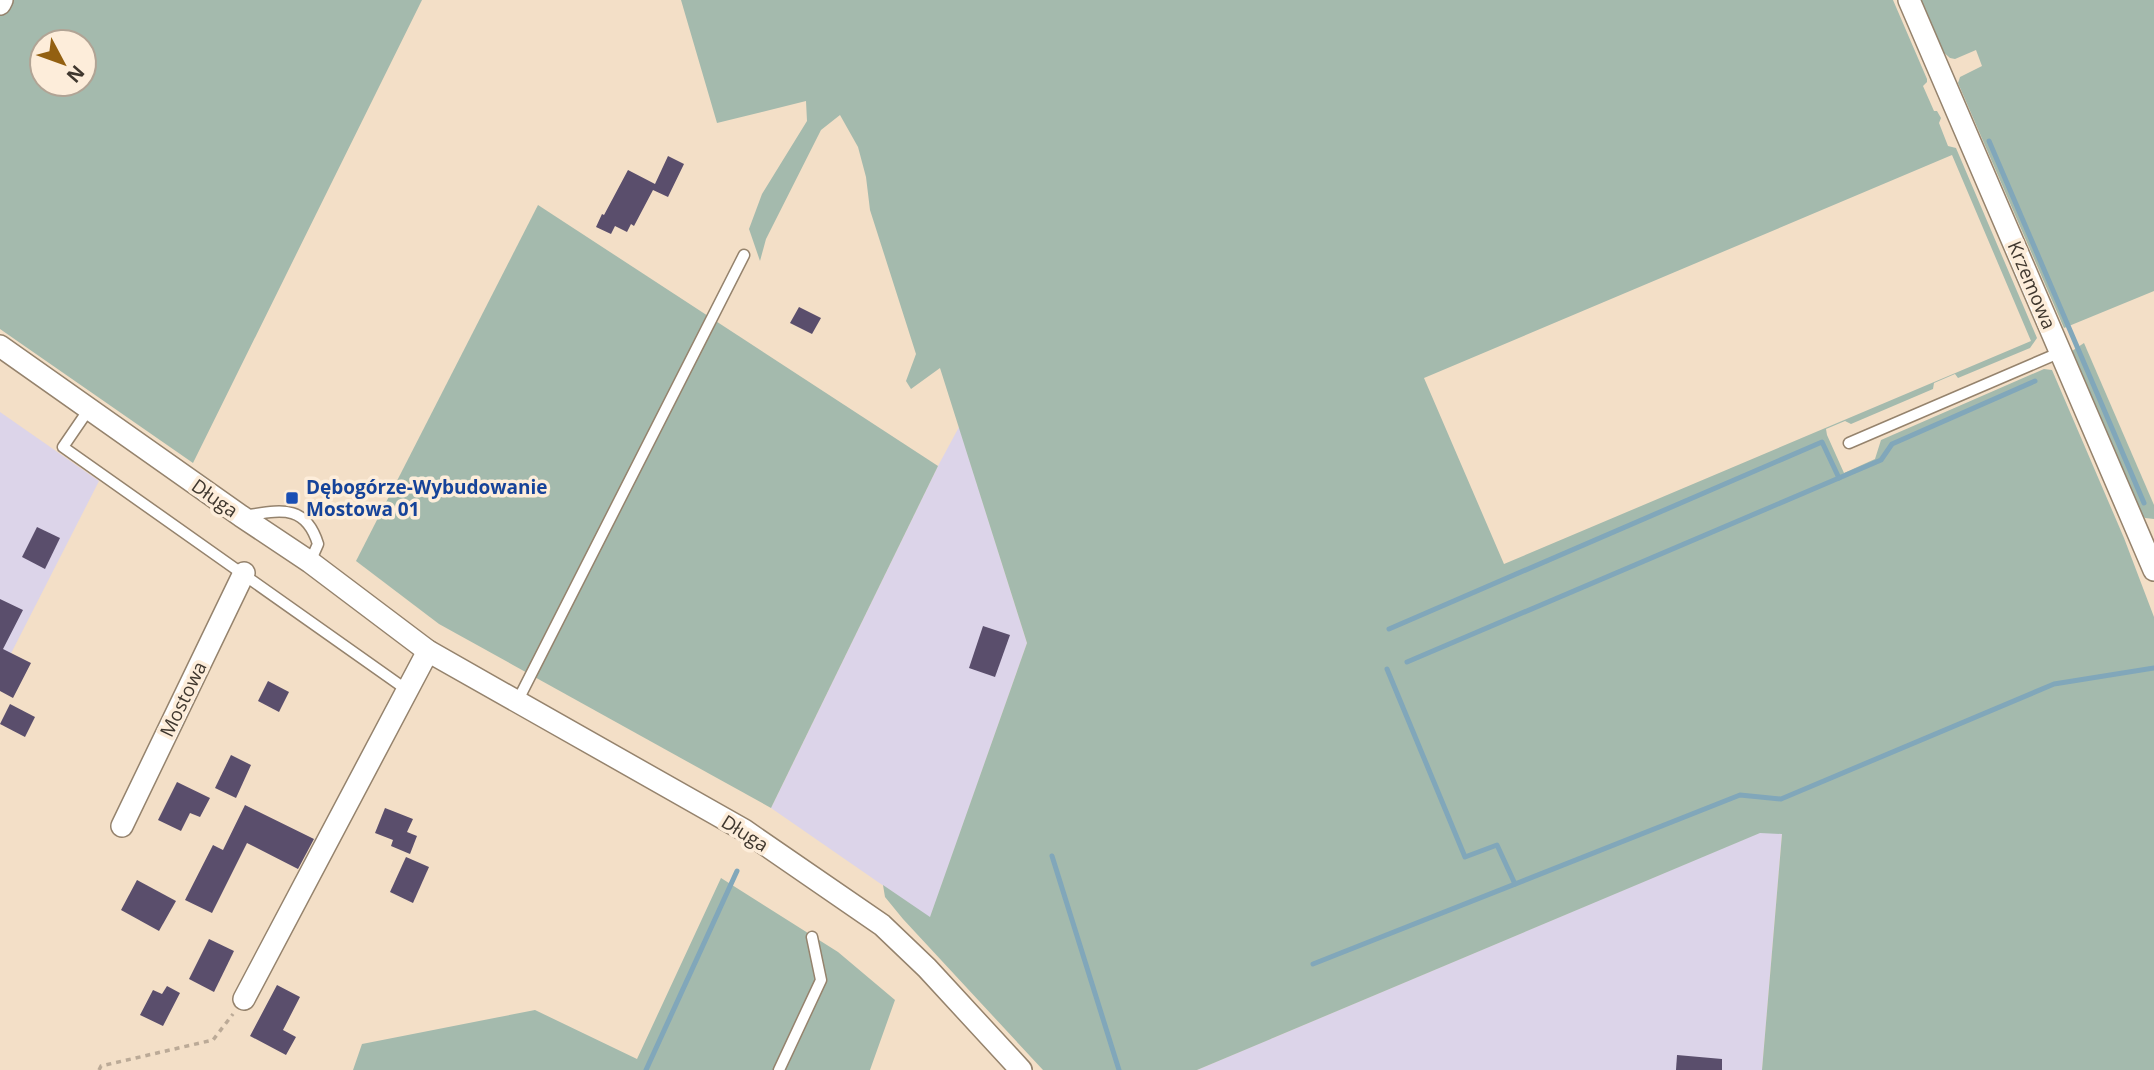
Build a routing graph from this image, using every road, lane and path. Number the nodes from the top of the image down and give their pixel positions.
1 (1909, 0) edge
2 (744, 255) dead end
3 (0, 346) edge
4 (2061, 352) junction
5 (89, 409) junction
6 (1849, 443) dead end
7 (241, 516) junction
8 (310, 562) junction
9 (2154, 570) edge
10 (244, 573) junction
11 (428, 651) junction
12 (407, 690) junction
13 (517, 702) junction
14 (121, 826) dead end
15 (812, 937) dead end
16 (244, 999) joint
17 (99, 1070) edge
18 (779, 1070) edge
19 (1021, 1070) edge

1 - 4 street, Krzemowa
2 - 13 lane
3 - 5 street, Długa
4 - 6 lane
4 - 9 street, Krzemowa
5 - 7 street, Długa
5 - 10 lane
7 - 8 street, Długa
7 - 8 lane
8 - 11 street, Długa
10 - 12 lane
10 - 14 street, Mostowa
11 - 12 street
11 - 13 street, Długa
12 - 16 street
13 - 19 street, Długa
15 - 18 lane
16 - 17 path

